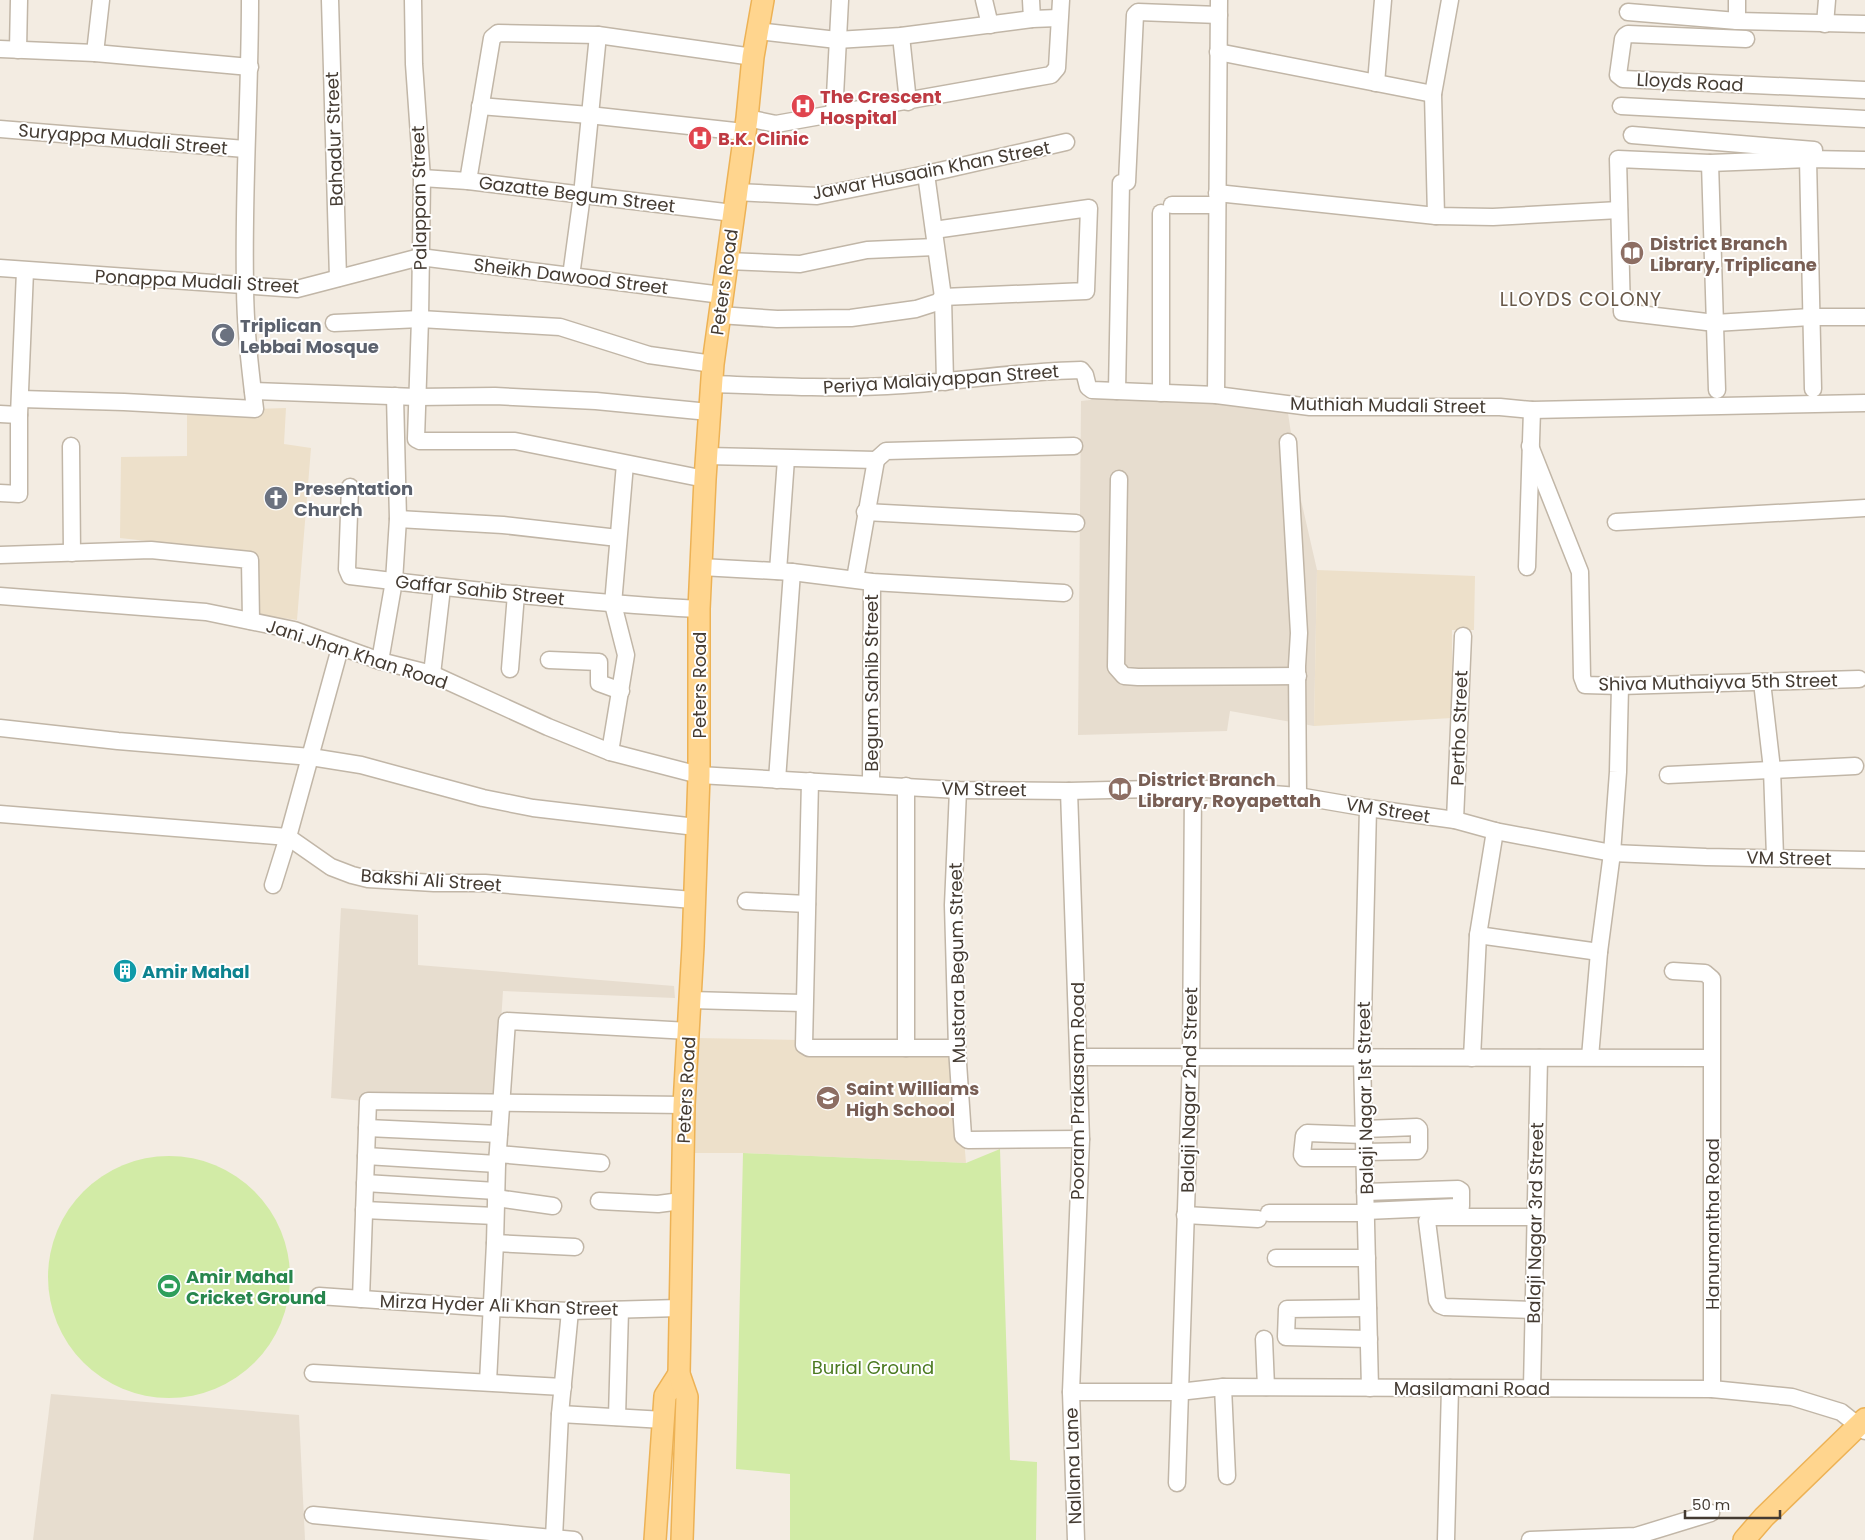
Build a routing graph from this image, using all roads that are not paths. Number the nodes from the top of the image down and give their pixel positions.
1 (19, 0) edge
2 (101, 0) edge
3 (250, 0) edge
4 (330, 0) edge
5 (413, 0) edge
6 (762, 0) edge
7 (840, 0) edge
8 (984, 0) edge
9 (1031, 0) edge
10 (1060, 0) edge
11 (1383, 0) edge
12 (1450, 0) edge
13 (1737, 0) edge
14 (1827, 0) edge
15 (1219, 8) edge
16 (1628, 12) dead end
17 (1058, 18) junction
18 (1032, 19) junction
19 (1738, 21) junction
20 (1825, 24) junction
21 (1865, 24) edge
22 (990, 25) junction
23 (758, 31) junction
24 (598, 35) junction
25 (901, 36) junction
26 (1746, 39) dead end
27 (837, 40) junction
28 (0, 49) edge
29 (18, 50) junction
30 (1218, 52) junction
31 (95, 53) junction
32 (753, 57) junction
33 (250, 67) junction
34 (1376, 83) junction
35 (1865, 90) edge
36 (1433, 94) junction
37 (908, 102) junction
38 (480, 106) junction
39 (1621, 106) dead end
40 (589, 115) junction
41 (834, 115) junction
42 (1865, 119) edge
43 (746, 125) junction
44 (0, 129) edge
45 (1632, 135) dead end
46 (1066, 142) dead end
47 (245, 149) junction
48 (1865, 152) edge
49 (1808, 159) junction
50 (1865, 160) edge
51 (1710, 163) junction
52 (926, 174) junction
53 (422, 178) junction
54 (468, 181) junction
55 (736, 192) junction
56 (582, 195) junction
57 (1217, 199) junction
58 (1619, 210) junction
59 (733, 213) junction
60 (1436, 216) junction
61 (934, 230) junction
62 (935, 247) junction
63 (420, 257) junction
64 (727, 261) junction
65 (0, 268) edge
66 (25, 271) junction
67 (571, 276) junction
68 (338, 278) junction
69 (244, 286) junction
70 (943, 297) junction
71 (721, 305) junction
72 (1811, 318) junction
73 (1865, 318) edge
74 (420, 319) junction
75 (334, 323) dead end
76 (1715, 323) junction
77 (1081, 370) joint
78 (712, 374) junction
79 (945, 382) junction
80 (1812, 389) dead end
81 (1717, 390) dead end
82 (253, 391) junction
83 (1117, 391) junction
84 (1161, 393) junction
85 (1216, 395) junction
86 (394, 396) junction
87 (417, 397) junction
88 (1865, 403) edge
89 (20, 407) junction
90 (1532, 410) junction
91 (709, 412) junction
92 (0, 414) edge
93 (1288, 442) dead end
94 (71, 446) dead end
95 (1074, 446) dead end
96 (1530, 446) junction
97 (706, 456) junction
98 (786, 458) junction
99 (876, 460) junction
100 (626, 464) junction
101 (705, 479) junction
102 (1119, 479) dead end
103 (350, 487) dead end
104 (0, 493) edge
105 (1865, 508) edge
106 (865, 512) junction
107 (398, 519) junction
108 (1616, 522) dead end
109 (1076, 523) dead end
110 (618, 538) junction
111 (72, 553) junction
112 (0, 555) edge
113 (1527, 567) dead end
114 (701, 568) junction
115 (785, 572) junction
116 (855, 580) junction
117 (394, 581) junction
118 (872, 582) junction
119 (442, 588) junction
120 (1064, 593) dead end
121 (516, 594) junction
122 (0, 596) edge
123 (613, 604) junction
124 (699, 609) junction
125 (251, 621) junction
126 (1463, 636) dead end
127 (340, 648) junction
128 (549, 660) dead end
129 (380, 661) junction
130 (510, 669) dead end
131 (432, 674) junction
132 (1298, 676) junction
133 (1859, 679) dead end
134 (1762, 682) junction
135 (1620, 686) junction
136 (621, 691) junction
137 (0, 728) edge
138 (610, 752) junction
139 (311, 757) junction
140 (1854, 766) dead end
141 (1772, 769) junction
142 (698, 775) junction
143 (1668, 775) dead end
144 (777, 780) junction
145 (810, 781) junction
146 (871, 784) junction
147 (906, 786) junction
148 (1193, 788) junction
149 (958, 790) junction
150 (1069, 791) junction
151 (1298, 796) junction
152 (1368, 808) junction
153 (0, 814) edge
154 (1455, 820) junction
155 (696, 827) junction
156 (1495, 831) junction
157 (288, 837) junction
158 (1612, 853) junction
159 (1776, 857) junction
160 (1865, 860) edge
161 (272, 885) dead end
162 (693, 900) junction
163 (746, 901) dead end
164 (807, 904) junction
165 (1478, 936) junction
166 (1599, 952) junction
167 (1673, 971) dead end
168 (690, 1000) junction
169 (804, 1003) junction
170 (689, 1031) junction
171 (906, 1048) junction
172 (958, 1048) junction
173 (1080, 1056) junction
174 (1191, 1057) junction
175 (1590, 1057) junction
176 (1362, 1058) junction
177 (1472, 1058) junction
178 (1539, 1058) junction
179 (1711, 1058) junction
180 (502, 1102) junction
181 (684, 1105) junction
182 (1418, 1121) dead end
183 (1364, 1127) junction
184 (367, 1128) junction
185 (499, 1134) junction
186 (1081, 1139) junction
187 (366, 1156) junction
188 (1364, 1158) junction
189 (497, 1159) junction
190 (601, 1163) dead end
191 (1304, 1166) dead end
192 (365, 1183) junction
193 (1365, 1192) junction
194 (496, 1195) junction
195 (599, 1201) dead end
196 (681, 1201) junction
197 (553, 1206) dead end
198 (364, 1210) junction
199 (1366, 1212) junction
200 (1185, 1215) junction
201 (495, 1216) junction
202 (1535, 1217) junction
203 (495, 1243) junction
204 (576, 1247) dead end
205 (1276, 1258) dead end
206 (1367, 1258) junction
207 (319, 1296) dead end
208 (361, 1299) junction
209 (492, 1308) junction
210 (679, 1308) junction
211 (1368, 1308) junction
212 (620, 1310) junction
213 (1534, 1310) junction
214 (570, 1311) junction
215 (1264, 1339) dead end
216 (1369, 1339) junction
217 (313, 1373) dead end
218 (679, 1374) junction
219 (488, 1382) junction
220 (1223, 1386) junction
221 (563, 1387) junction
222 (1266, 1387) junction
223 (1370, 1388) junction
224 (1450, 1388) junction
225 (1532, 1388) junction
226 (1712, 1389) junction
227 (1070, 1392) junction
228 (1180, 1392) junction
229 (560, 1414) junction
230 (617, 1417) junction
231 (670, 1422) junction
232 (1860, 1429) edge
233 (1227, 1476) dead end
234 (1177, 1483) dead end
235 (1711, 1513) dead end
236 (313, 1515) dead end
237 (554, 1538) junction
238 (574, 1540) edge
239 (655, 1540) edge
240 (670, 1540) edge
241 (682, 1540) edge
242 (1076, 1540) edge
243 (1446, 1540) edge
244 (1530, 1540) edge
245 (1744, 1540) edge

1 - 29 street
2 - 31 street
3 - 33 street
4 - 68 street, Bahadur Street
5 - 53 street, Palappan Street
6 - 23 main road, Peters Road
7 - 27 street
8 - 22 street
9 - 18 street
10 - 17 street
11 - 34 street
12 - 36 street
13 - 19 street
14 - 20 street
15 - 30 street
15 - 83 street
16 - 19 street
17 - 18 street
17 - 37 street
18 - 22 street
19 - 20 street
20 - 21 street
22 - 25 street
23 - 27 street
23 - 32 main road, Peters Road
24 - 32 street
24 - 38 street
24 - 40 street
25 - 27 street
25 - 37 street
26 - 35 street, Lloyds Road
27 - 41 street
28 - 29 street
29 - 31 street
30 - 34 street
30 - 57 street
31 - 33 street
32 - 43 main road, Peters Road
33 - 47 street
34 - 36 street
36 - 60 street
37 - 41 street
38 - 40 street
38 - 54 street
39 - 42 street
40 - 43 street
40 - 56 street
41 - 43 street
43 - 55 main road, Peters Road
44 - 47 street, Suryappa Mudali Street
45 - 48 street
46 - 52 street, Jawar Husaain Khan Street
47 - 69 street
49 - 50 street
49 - 51 street
49 - 72 street
51 - 58 street
51 - 76 street
52 - 55 street, Jawar Husaain Khan Street
52 - 61 street
53 - 54 street, Gazatte Begum Street
53 - 63 street, Palappan Street
54 - 56 street, Gazatte Begum Street
55 - 59 main road, Peters Road
56 - 59 street, Gazatte Begum Street
56 - 67 street
57 - 60 street
57 - 84 street
57 - 85 street
58 - 60 street
58 - 76 street
59 - 64 main road, Peters Road
61 - 62 street
61 - 70 street
62 - 64 street
62 - 70 street
63 - 67 street, Sheikh Dawood Street
63 - 68 street, Ponappa Mudali Street
63 - 74 street, Palappan Street
64 - 71 main road, Peters Road
65 - 66 street, Ponappa Mudali Street
66 - 69 street, Ponappa Mudali Street
66 - 89 street
67 - 71 street, Sheikh Dawood Street
68 - 69 street, Ponappa Mudali Street
69 - 82 street
70 - 71 street, Sheikh Dawood Street
70 - 79 street
71 - 78 main road, Peters Road
72 - 73 street
72 - 76 street
72 - 80 street
74 - 75 street, Periya Malaiyappan Street
74 - 78 street, Periya Malaiyappan Street
74 - 87 street, Palappan Street
76 - 81 street
77 - 79 street, Periya Malaiyappan Street
77 - 83 street, Muthiah Mudali Street
78 - 79 street, Periya Malaiyappan Street
78 - 91 main road, Peters Road
82 - 86 street
82 - 89 street
83 - 84 street, Muthiah Mudali Street
84 - 85 street, Muthiah Mudali Street
85 - 90 street, Muthiah Mudali Street
86 - 87 street
86 - 107 street
87 - 91 street
87 - 100 street, Palappan Street
88 - 90 street, Muthiah Mudali Street
89 - 92 street
89 - 104 street
90 - 96 street
91 - 97 main road, Peters Road
93 - 132 street
94 - 111 street
95 - 99 street
96 - 113 street
96 - 135 street, Shiva Muthaiyva 5th Street
97 - 98 street
97 - 101 main road, Peters Road
98 - 99 street
98 - 115 street
99 - 106 street
100 - 101 street
100 - 110 street
101 - 114 main road, Peters Road
102 - 132 street
103 - 117 street, Gaffar Sahib Street
105 - 108 street
106 - 109 street
106 - 116 street
107 - 110 street
107 - 117 street
110 - 123 street
111 - 112 street
111 - 125 street
114 - 115 street
114 - 124 main road, Peters Road
115 - 116 street
115 - 144 street
116 - 118 street
117 - 119 street, Gaffar Sahib Street
117 - 129 street
118 - 120 street
118 - 146 street, Begum Sahib Street
119 - 121 street, Gaffar Sahib Street
119 - 131 street
121 - 123 street, Gaffar Sahib Street
121 - 130 street
122 - 125 street, Jani Jhan Khan Road
123 - 124 street, Gaffar Sahib Street
123 - 136 street
124 - 142 main road, Peters Road
125 - 127 street, Jani Jhan Khan Road
126 - 154 street, Pertho Street
127 - 129 street, Jani Jhan Khan Road
127 - 139 street
128 - 136 street
129 - 131 street, Jani Jhan Khan Road
131 - 138 street, Jani Jhan Khan Road
132 - 151 street
133 - 134 street, Shiva Muthaiyva 5th Street
134 - 135 street, Shiva Muthaiyva 5th Street
134 - 141 street
135 - 158 street
136 - 138 street
137 - 139 street
138 - 142 street, Jani Jhan Khan Road
139 - 155 street
139 - 157 street
140 - 141 street
141 - 143 street
141 - 159 street
142 - 144 street, VM Street
142 - 155 main road, Peters Road
144 - 145 street, VM Street
145 - 146 street, VM Street
145 - 164 street
146 - 147 street, VM Street
147 - 149 street, VM Street
147 - 171 street
148 - 150 street, VM Street
148 - 151 street, VM Street
148 - 174 street, Balaji Nagar 2nd Street
149 - 150 street, VM Street
149 - 172 street, Mustara Begum Street
150 - 173 street, Pooram Prakasam Road
151 - 152 street, VM Street
152 - 154 street, VM Street
152 - 176 street, Balaji Nagar 1st Street
153 - 157 street
154 - 156 street, VM Street
155 - 162 main road, Peters Road
156 - 158 street, VM Street
156 - 165 street
157 - 161 street
157 - 162 street, Bakshi Ali Street
158 - 159 street, VM Street
158 - 166 street
159 - 160 street, VM Street
162 - 168 main road, Peters Road
163 - 164 street
164 - 169 street
165 - 166 street
165 - 177 street
166 - 175 street
167 - 179 street, Hanumantha Road
168 - 169 street
168 - 170 main road, Peters Road
169 - 171 street
170 - 180 street
170 - 181 main road, Peters Road
171 - 172 street
172 - 186 street, Mustara Begum Street
173 - 174 street
173 - 186 street, Pooram Prakasam Road
174 - 176 street
174 - 200 street, Balaji Nagar 2nd Street
175 - 178 street
175 - 179 street
176 - 177 street
176 - 183 street, Balaji Nagar 1st Street
177 - 178 street
178 - 202 street, Balaji Nagar 3rd Street
179 - 226 street, Hanumantha Road
180 - 181 street
180 - 184 street
180 - 185 street
181 - 196 main road, Peters Road
182 - 183 street
183 - 188 street, Balaji Nagar 1st Street
183 - 188 street
183 - 188 street
184 - 185 street
184 - 187 street
185 - 189 street
186 - 227 street, Pooram Prakasam Road
187 - 189 street
187 - 192 street
188 - 191 street
188 - 193 street, Balaji Nagar 1st Street
189 - 190 street
189 - 194 street
192 - 194 street
192 - 198 street
193 - 199 street, Balaji Nagar 1st Street
193 - 199 street
194 - 197 street
194 - 201 street
195 - 196 street
196 - 210 main road, Peters Road
198 - 201 street
198 - 208 street
199 - 200 street
199 - 206 street, Balaji Nagar 1st Street
200 - 228 street, Balaji Nagar 2nd Street
201 - 203 street
202 - 213 street, Balaji Nagar 3rd Street
202 - 213 street
203 - 204 street
203 - 209 street
205 - 206 street
206 - 211 street, Balaji Nagar 1st Street
207 - 208 street, Mirza Hyder Ali Khan Street
208 - 209 street, Mirza Hyder Ali Khan Street
209 - 214 street, Mirza Hyder Ali Khan Street
209 - 219 street
210 - 212 street, Mirza Hyder Ali Khan Street
210 - 218 main road, Peters Road
211 - 216 street, Balaji Nagar 1st Street
211 - 216 street
212 - 214 street, Mirza Hyder Ali Khan Street
212 - 230 street
213 - 225 street, Balaji Nagar 3rd Street
214 - 221 street
215 - 222 street
216 - 223 street, Balaji Nagar 1st Street
217 - 219 street
218 - 231 main road
218 - 241 main road, Peters Road
219 - 221 street
220 - 222 street, Masilamani Road
220 - 228 street, Masilamani Road
220 - 233 street
221 - 229 street
222 - 223 street, Masilamani Road
223 - 224 street, Masilamani Road
224 - 225 street, Masilamani Road
224 - 243 street
225 - 226 street, Masilamani Road
226 - 232 street, Masilamani Road
227 - 228 street, Masilamani Road
227 - 242 street, Nallana Lane
228 - 234 street, Balaji Nagar 2nd Street
229 - 230 street
229 - 237 street
230 - 231 street
231 - 239 main road
231 - 240 main road
232 - 245 main road
235 - 244 street
236 - 237 street
237 - 238 street

